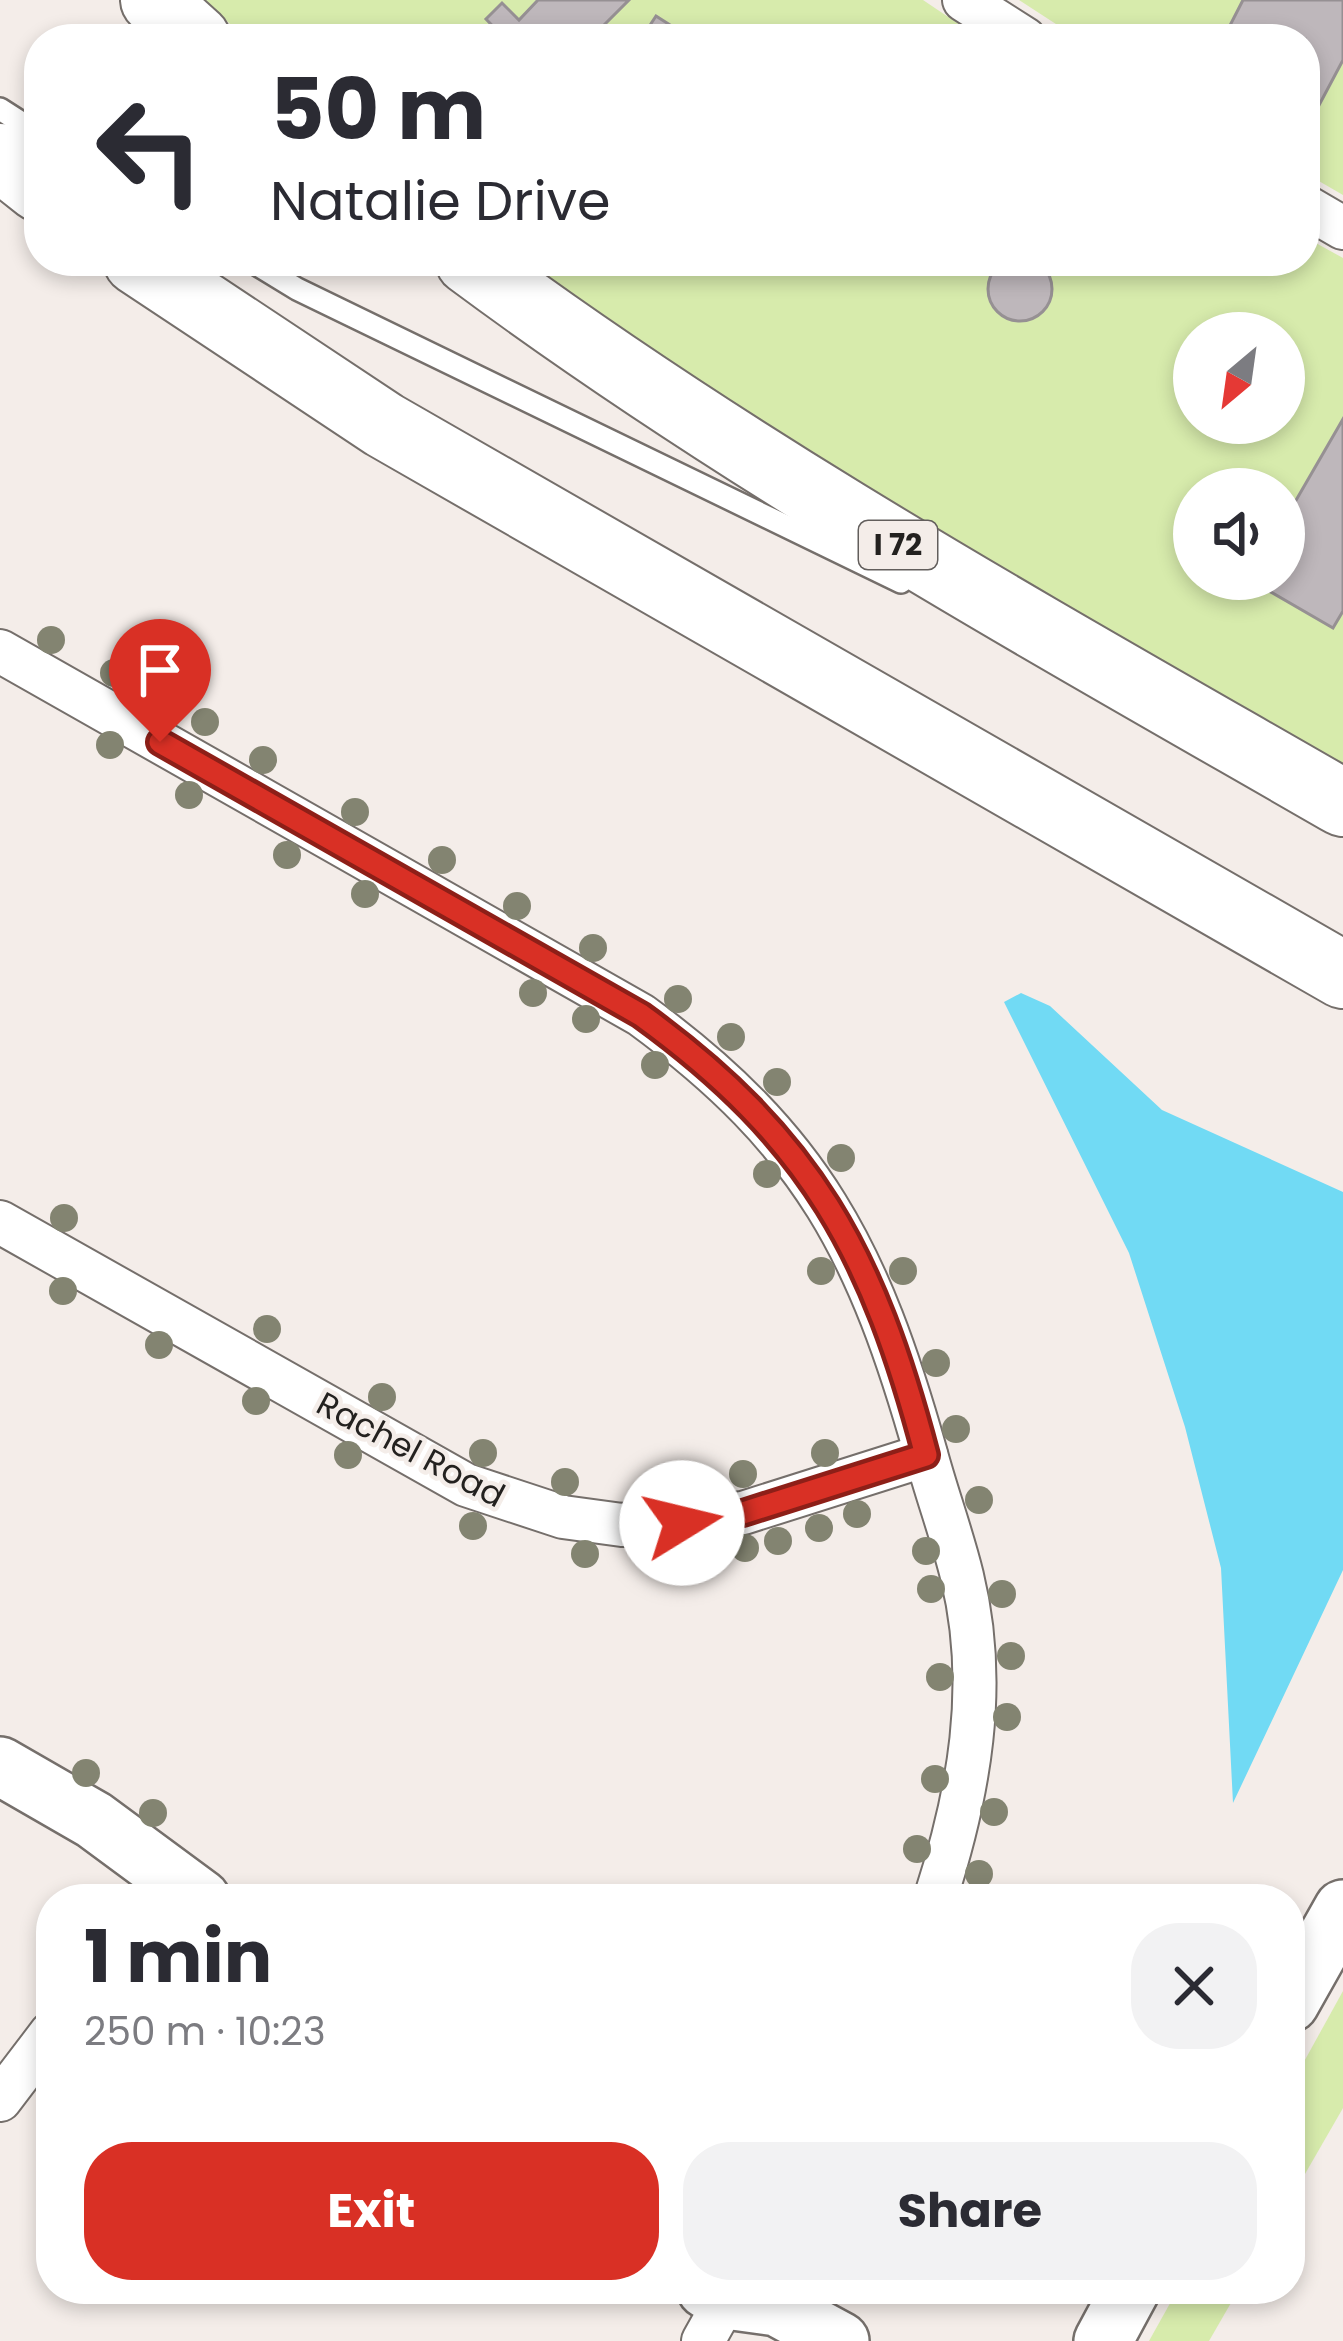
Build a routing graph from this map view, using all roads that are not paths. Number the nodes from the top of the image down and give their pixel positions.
1 (154, 0) edge
2 (964, 0) edge
3 (180, 24) edge
4 (1001, 24) edge
5 (0, 157) edge
6 (24, 176) edge
7 (160, 276) edge
8 (278, 276) edge
9 (490, 276) edge
10 (918, 590) dead end
11 (960, 610) dead end
12 (0, 651) edge
13 (1215, 729) junction
14 (1343, 803) edge
15 (1343, 975) edge
16 (0, 1222) edge
17 (926, 1455) junction
18 (0, 1766) edge
19 (166, 1884) edge
20 (940, 1884) edge
21 (1343, 1909) edge
22 (1305, 1976) edge
23 (36, 2052) edge
24 (0, 2100) edge
25 (1123, 2304) edge
26 (724, 2312) edge
27 (840, 2341) edge
28 (1103, 2341) edge

1 - 3 highway
2 - 4 street
5 - 6 highway
7 - 15 highway
8 - 10 lane
9 - 13 highway, I 72
11 - 13 lane
12 - 17 street
13 - 14 highway, I 72
16 - 17 street, Rachel Road
17 - 20 street
18 - 19 street
21 - 22 street
23 - 24 street
25 - 28 street
26 - 27 street

